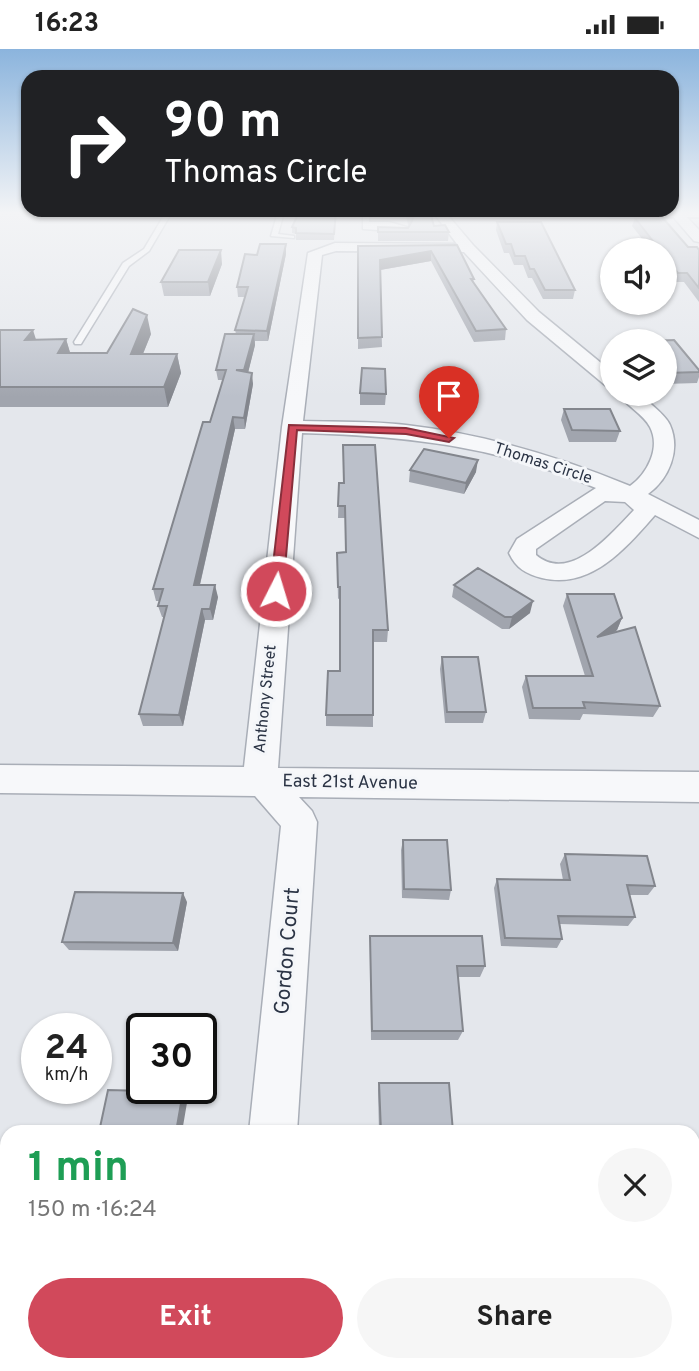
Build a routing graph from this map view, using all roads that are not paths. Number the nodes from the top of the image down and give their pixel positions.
1 (121, 274) edge
2 (312, 274) edge
3 (493, 274) edge
4 (78, 342) dead end
5 (600, 371) edge
6 (640, 406) edge
7 (292, 427) junction
8 (631, 495) junction
9 (699, 530) edge
10 (0, 779) edge
11 (264, 782) junction
12 (699, 787) edge
13 (274, 1125) edge

1 - 4 lane
2 - 7 street, Anthony Street
3 - 5 street
6 - 8 street
7 - 8 street, Thomas Circle
7 - 11 street, Anthony Street
8 - 9 street, Thomas Circle
10 - 11 street, East 21st Avenue
11 - 12 street, East 21st Avenue
11 - 13 street, Gordon Court

